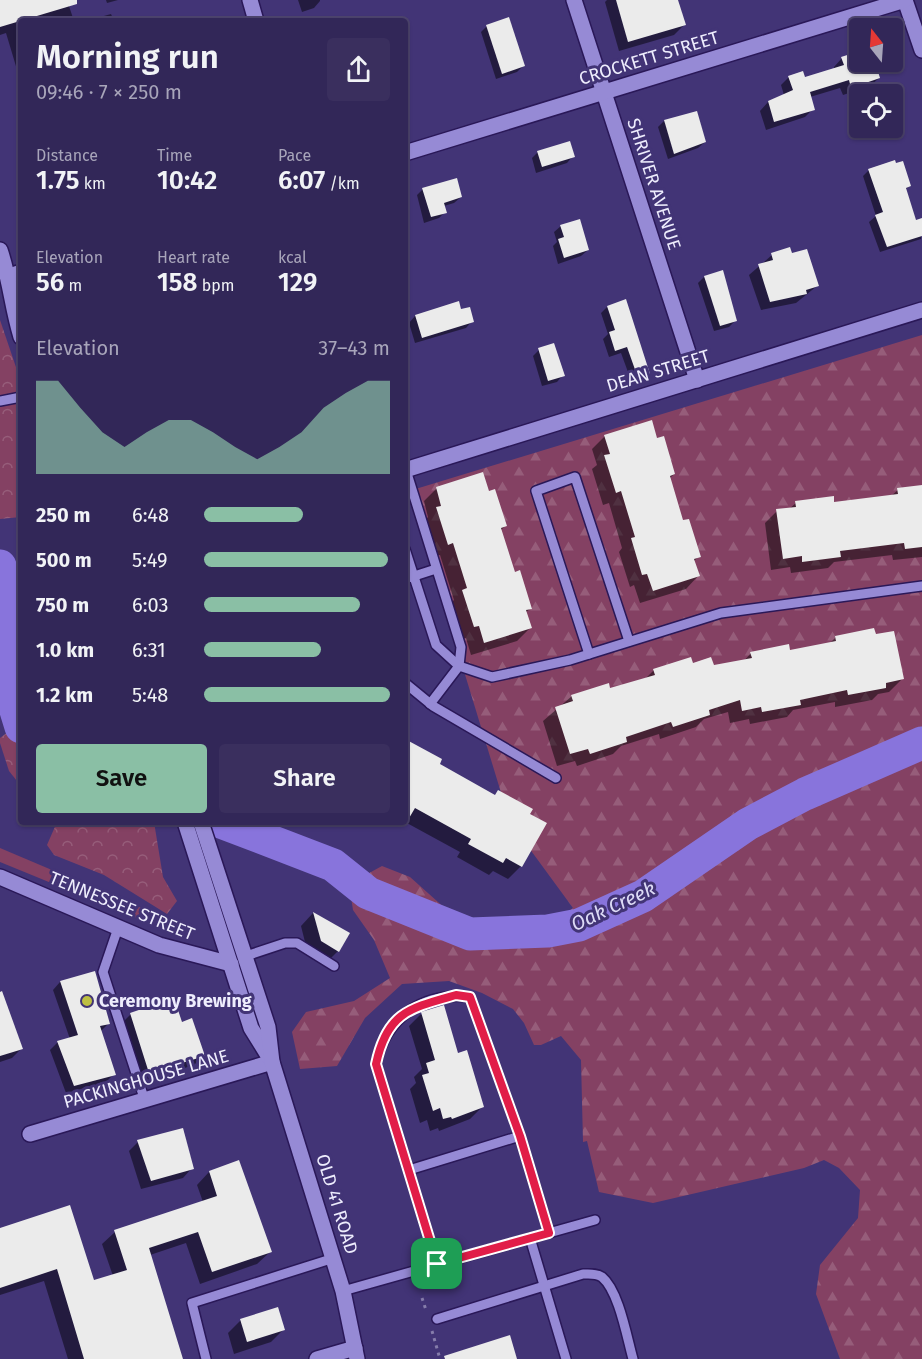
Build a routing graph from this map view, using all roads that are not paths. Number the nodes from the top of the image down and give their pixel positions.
1 (250, 0) edge
2 (574, 0) edge
3 (905, 0) edge
4 (255, 18) edge
5 (922, 50) edge
6 (604, 93) junction
7 (408, 152) edge
8 (0, 250) edge
9 (15, 274) edge
10 (922, 310) edge
11 (18, 328) edge
12 (697, 380) junction
13 (18, 398) edge
14 (0, 401) edge
15 (408, 469) edge
16 (408, 480) edge
17 (436, 569) junction
18 (409, 577) edge
19 (922, 586) edge
20 (629, 641) junction
21 (589, 654) junction
22 (459, 666) junction
23 (408, 686) edge
24 (430, 704) junction
25 (556, 778) dead end
26 (186, 825) edge
27 (202, 825) edge
28 (0, 877) edge
29 (118, 928) junction
30 (246, 956) junction
31 (231, 964) junction
32 (334, 966) dead end
33 (272, 1062) junction
34 (145, 1101) junction
35 (30, 1134) dead end
36 (520, 1136) junction
37 (409, 1170) junction
38 (595, 1220) dead end
39 (549, 1233) junction
40 (530, 1238) junction
41 (334, 1258) junction
42 (437, 1264) junction
43 (543, 1286) junction
44 (343, 1291) junction
45 (437, 1319) dead end
46 (356, 1353) edge
47 (206, 1359) edge
48 (317, 1359) edge
49 (566, 1359) edge
50 (633, 1359) edge

1 - 4 street
2 - 6 street, SHRIVER AVENUE
3 - 5 street
3 - 6 street, CROCKETT STREET
6 - 7 street, CROCKETT STREET
6 - 12 street, SHRIVER AVENUE
8 - 9 street
9 - 11 street
10 - 12 street, DEAN STREET
12 - 15 street, DEAN STREET
13 - 14 lane
16 - 17 lane
17 - 18 lane
17 - 22 lane
18 - 22 lane
19 - 20 lane
20 - 21 lane
20 - 21 lane
21 - 22 lane
22 - 24 lane
23 - 24 lane
24 - 25 lane
26 - 31 street, OLD 41 ROAD
27 - 30 street, OLD 41 ROAD
28 - 29 street, TENNESSEE STREET
29 - 31 street, TENNESSEE STREET
29 - 34 lane
30 - 32 lane
30 - 33 street, OLD 41 ROAD
31 - 33 street, OLD 41 ROAD
33 - 34 street, PACKINGHOUSE LANE
33 - 41 street, OLD 41 ROAD
34 - 35 street, PACKINGHOUSE LANE
36 - 37 lane
36 - 37 lane
36 - 39 lane
37 - 42 lane
38 - 39 lane
39 - 40 lane
40 - 42 lane
40 - 43 lane
41 - 44 street, OLD 41 ROAD
41 - 47 lane
42 - 44 lane
43 - 45 lane
43 - 49 lane
43 - 50 lane
44 - 46 street, OLD 41 ROAD
46 - 48 street

